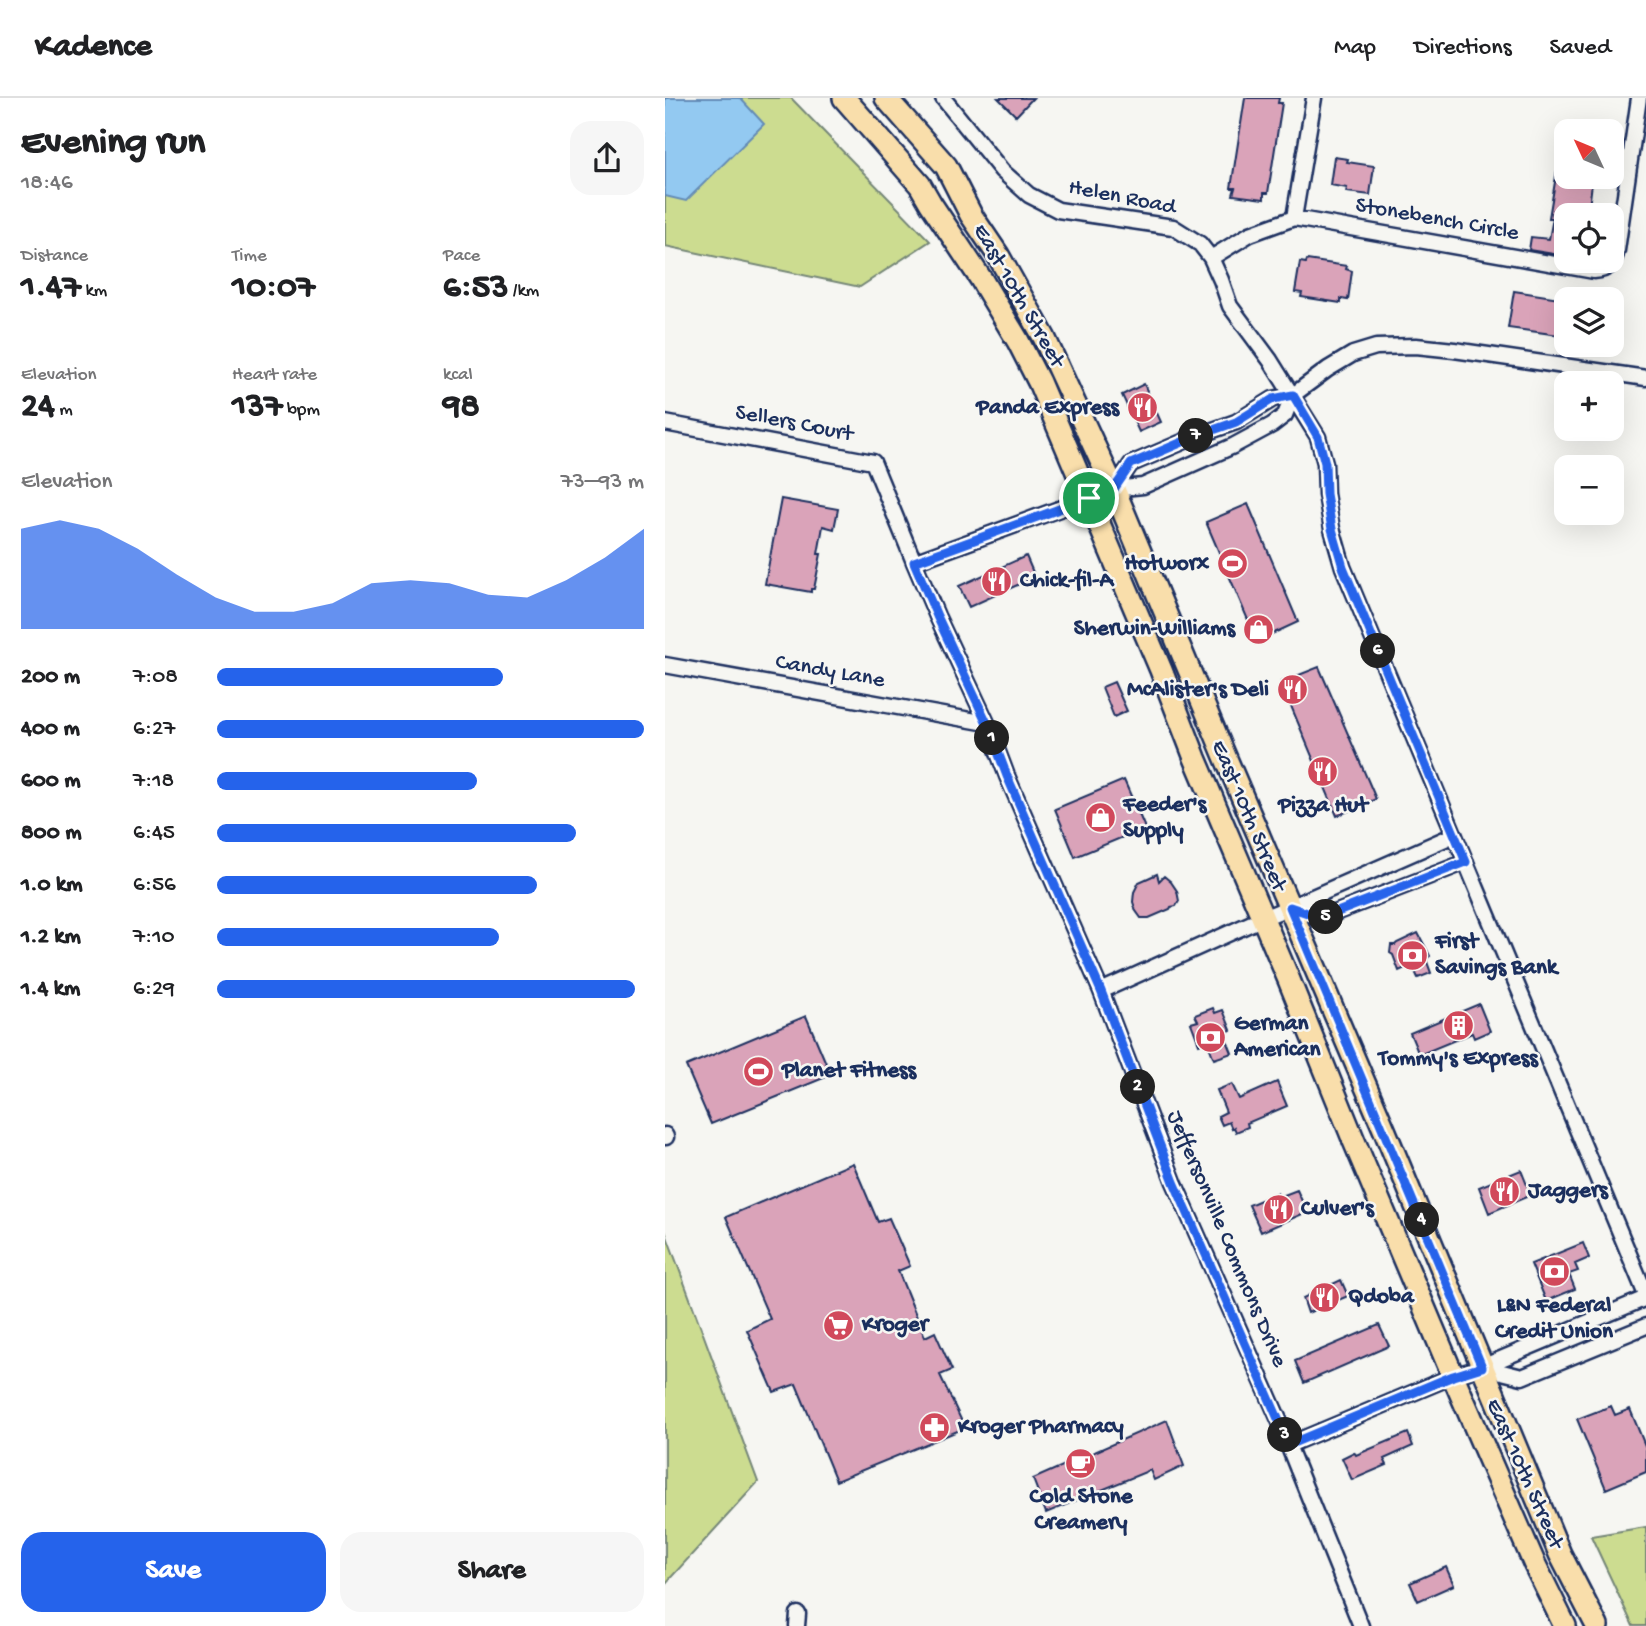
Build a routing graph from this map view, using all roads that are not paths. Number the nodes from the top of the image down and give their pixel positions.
1 (844, 98) edge
2 (886, 98) edge
3 (943, 98) edge
4 (1314, 98) edge
5 (1639, 98) edge
6 (1294, 218) junction
7 (1210, 258) junction
8 (1646, 378) edge
9 (1293, 395) junction
10 (665, 423) edge
11 (1114, 489) junction
12 (1089, 498) junction
13 (914, 562) junction
14 (665, 665) edge
15 (987, 723) junction
16 (1454, 835) junction
17 (1466, 862) junction
18 (1290, 907) junction
19 (1263, 918) junction
20 (1101, 991) junction
21 (1646, 1296) edge
22 (1646, 1326) edge
23 (1482, 1367) junction
24 (1453, 1376) junction
25 (1288, 1445) junction
26 (1361, 1626) edge
27 (1565, 1626) edge
28 (1597, 1626) edge

1 - 12 main road, East 10th Street
2 - 11 main road, East 10th Street
3 - 7 street, Helen Road
4 - 6 street
5 - 6 street, Stonebench Circle
6 - 7 street
7 - 9 street, Helen Road
8 - 9 street
9 - 11 street
9 - 11 street
9 - 16 street, Helen Road
10 - 13 street, Sellers Court
11 - 12 street
11 - 18 main road, East 10th Street
12 - 13 street
12 - 19 main road, East 10th Street
13 - 15 street, Jeffersonville Commons Drive
14 - 15 street, Candy Lane
15 - 20 street, Jeffersonville Commons Drive
16 - 17 street, Helen Road
16 - 18 street
17 - 18 street
17 - 21 street, Helen Road
18 - 19 street
18 - 23 main road, East 10th Street
19 - 20 street
19 - 24 main road, East 10th Street
20 - 25 street, Jeffersonville Commons Drive
21 - 23 street
22 - 23 street
23 - 24 street
23 - 28 main road, East 10th Street
24 - 25 street
24 - 27 main road, East 10th Street
25 - 26 street, Jeffersonville Commons Drive

